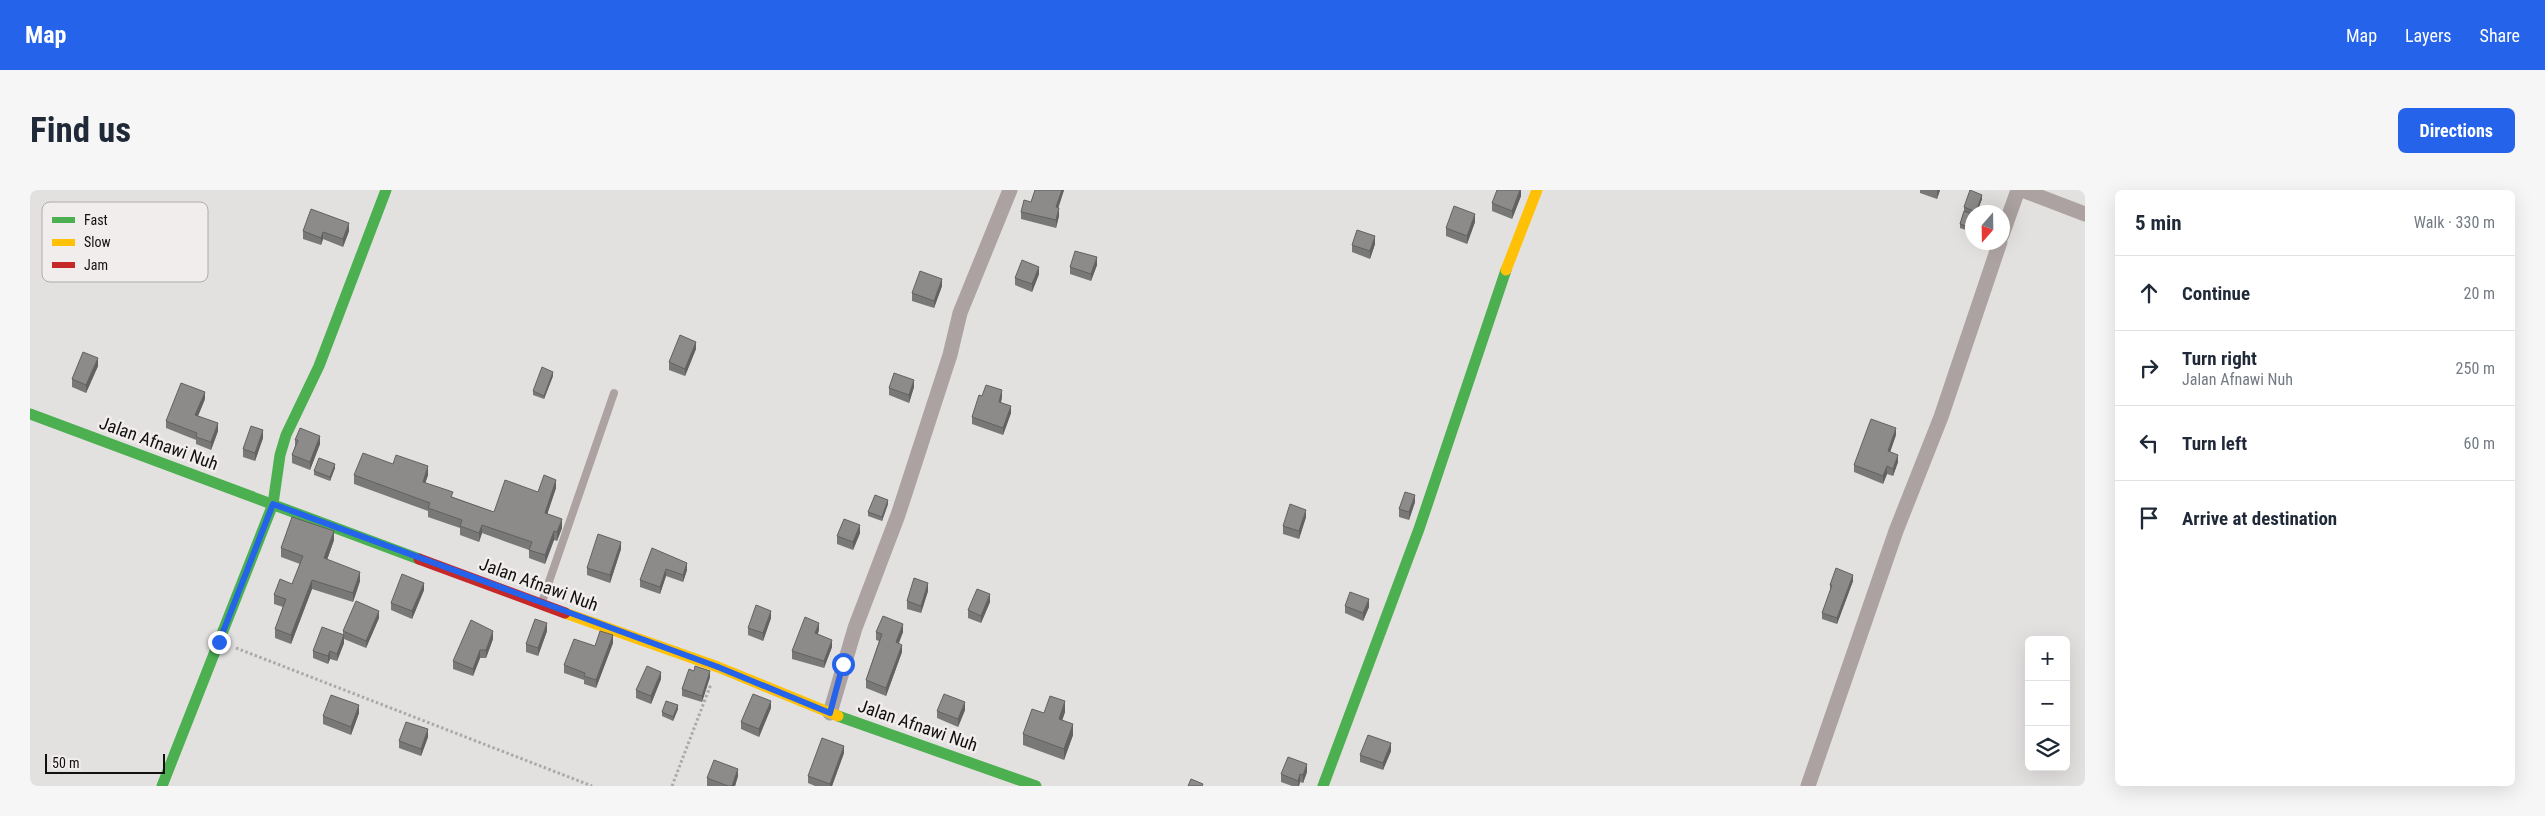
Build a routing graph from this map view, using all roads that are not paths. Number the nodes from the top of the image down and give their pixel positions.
1 (386, 190) edge
2 (1010, 190) edge
3 (1537, 190) edge
4 (2018, 190) edge
5 (2022, 190) edge
6 (2010, 212) edge
7 (2085, 214) edge
8 (1997, 250) edge
9 (614, 393) dead end
10 (30, 414) edge
11 (273, 504) junction
12 (541, 604) junction
13 (830, 713) junction
14 (162, 786) edge
15 (1036, 786) edge
16 (1322, 786) edge
17 (1808, 786) edge

1 - 11 street
2 - 13 street
3 - 16 street
4 - 6 street
5 - 7 street
8 - 17 street
9 - 12 lane
10 - 11 street, Jalan Afnawi Nuh
11 - 12 street, Jalan Afnawi Nuh
11 - 14 street
12 - 13 street, Jalan Afnawi Nuh
13 - 15 street, Jalan Afnawi Nuh

